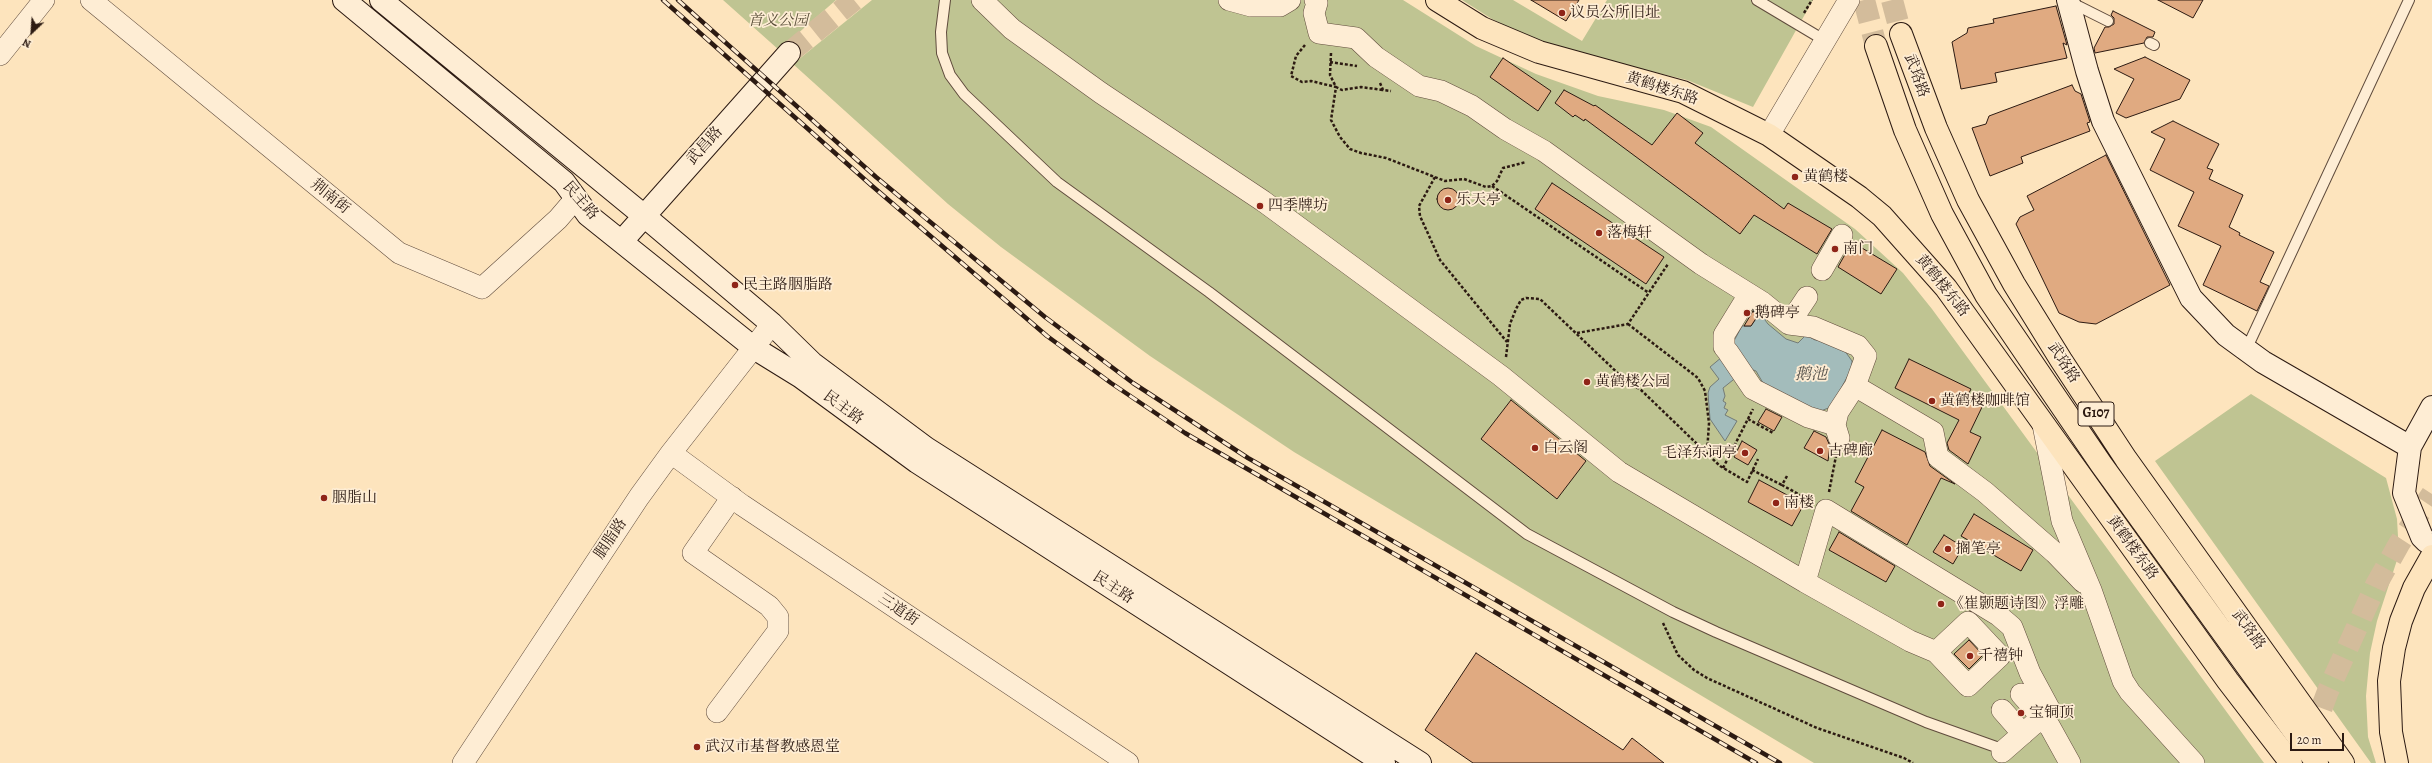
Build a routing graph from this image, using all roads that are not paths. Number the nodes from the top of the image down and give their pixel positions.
1 (44, 0) edge
2 (91, 0) edge
3 (344, 0) edge
4 (382, 0) edge
5 (945, 0) edge
6 (982, 0) edge
7 (1229, 0) edge
8 (1290, 0) edge
9 (1315, 0) edge
10 (1437, 0) edge
11 (1757, 0) edge
12 (1848, 0) edge
13 (2068, 0) edge
14 (2409, 0) edge
15 (2108, 21) dead end
16 (1901, 34) tunnel mouth
17 (1824, 40) junction
18 (1876, 46) tunnel mouth
19 (788, 53) tunnel mouth
20 (0, 55) edge
21 (1769, 134) junction
22 (576, 198) junction
23 (643, 215) junction
24 (1842, 235) dead end
25 (622, 241) junction
26 (1822, 270) dead end
27 (1748, 296) junction
28 (1807, 297) dead end
29 (772, 324) junction
30 (1789, 324) junction
31 (754, 348) junction
32 (2246, 350) junction
33 (1855, 386) junction
34 (2432, 407) edge
35 (2043, 425) junction
36 (2410, 447) junction
37 (671, 453) junction
38 (732, 497) junction
39 (2429, 548) edge
40 (1806, 582) junction
41 (2091, 590) junction
42 (1936, 652) junction
43 (717, 712) dead end
44 (2042, 717) junction
45 (2023, 734) junction
46 (2004, 754) edge
47 (463, 763) edge
48 (1128, 763) edge
49 (1384, 763) edge
50 (1420, 763) edge
51 (2070, 763) edge
52 (2194, 763) edge
53 (2291, 763) edge
54 (2317, 763) edge
55 (2343, 763) edge
56 (2396, 763) edge

1 - 20 street
2 - 22 street, 荆南街
3 - 22 main road, 民主路
4 - 23 main road, 民主路
5 - 46 lane
6 - 40 street
7 - 8 street
9 - 27 street
10 - 21 main road, 黄鹤楼东路
11 - 17 lane
12 - 17 street
13 - 15 lane
13 - 32 main road
14 - 32 lane
16 - 55 main road, 武珞路 / G107
17 - 21 street
18 - 54 main road, 武珞路 / G107
19 - 23 main road, 武昌路
21 - 35 main road, 黄鹤楼东路
22 - 25 main road, 民主路
23 - 25 main road, 武昌路
23 - 29 main road, 民主路
24 - 26 street
25 - 31 main road, 民主路
27 - 30 street
27 - 33 street
28 - 30 street
29 - 31 street, 胭脂路
29 - 50 main road, 民主路
30 - 33 street
31 - 37 street, 胭脂路
31 - 49 main road, 民主路
32 - 36 main road
33 - 41 street
34 - 36 main road
35 - 41 street
35 - 53 main road, 黄鹤楼东路
36 - 39 main road
37 - 38 street, 三道街
37 - 47 street, 胭脂路
38 - 43 street
38 - 48 street, 三道街
39 - 56 main road
40 - 42 street
40 - 44 street
41 - 52 street
42 - 42 street
44 - 45 street
44 - 45 street
44 - 51 street
45 - 46 street

